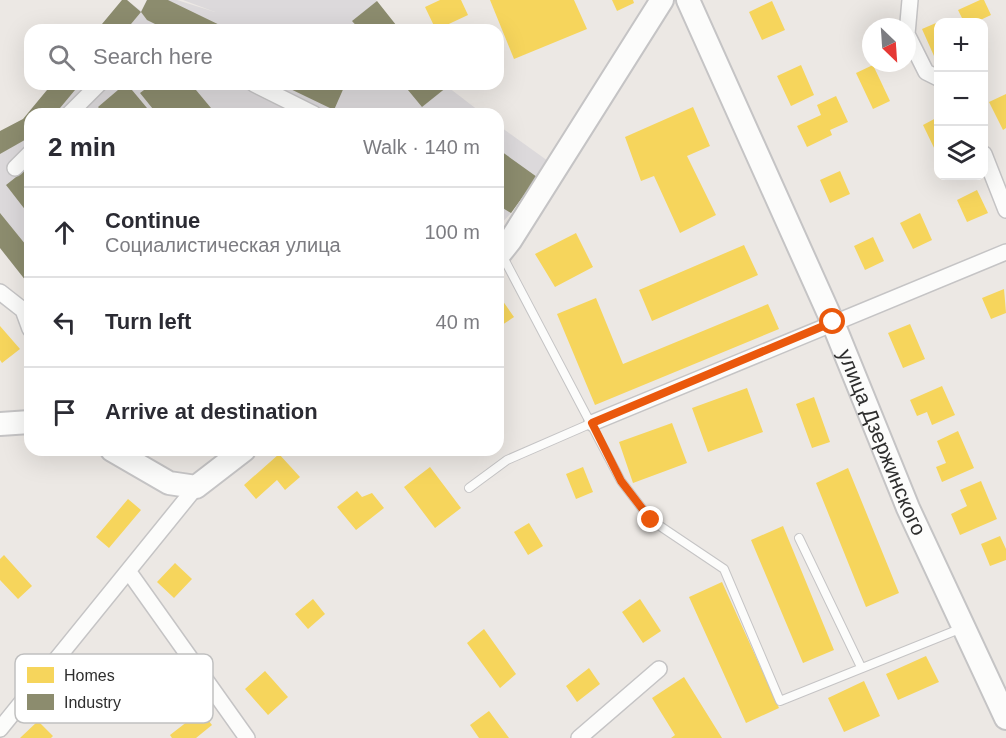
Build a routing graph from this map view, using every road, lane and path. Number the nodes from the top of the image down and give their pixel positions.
1 (662, 0) edge
2 (688, 0) edge
3 (910, 0) edge
4 (934, 76) edge
5 (93, 90) edge
6 (267, 90) edge
7 (75, 108) edge
8 (302, 108) edge
9 (24, 159) edge
10 (988, 164) edge
11 (15, 168) dead end
12 (1006, 210) edge
13 (504, 242) edge
14 (504, 249) edge
15 (1006, 252) edge
16 (0, 292) edge
17 (24, 313) edge
18 (833, 322) junction
19 (24, 422) edge
20 (592, 423) junction
21 (0, 424) edge
22 (122, 456) edge
23 (236, 456) edge
24 (196, 487) junction
25 (469, 488) dead end
26 (799, 538) dead end
27 (129, 572) junction
28 (964, 628) junction
29 (62, 654) edge
30 (187, 654) edge
31 (861, 667) junction
32 (659, 669) dead end
33 (213, 690) edge
34 (15, 711) edge
35 (1006, 718) edge
36 (0, 729) edge
37 (247, 738) edge
38 (579, 738) edge

1 - 13 street
2 - 18 street, улица Дзержинского
3 - 4 street
5 - 7 street
6 - 8 street
9 - 11 street
10 - 12 street
14 - 20 lane
15 - 18 street
16 - 17 street
18 - 20 street
18 - 28 street, улица Дзержинского
19 - 21 street
20 - 25 lane
20 - 31 lane
22 - 24 street
23 - 24 street
24 - 27 street
26 - 31 lane
27 - 29 street
27 - 30 street
28 - 31 lane
28 - 35 street, улица Дзержинского
32 - 38 street
33 - 37 street
34 - 36 street

